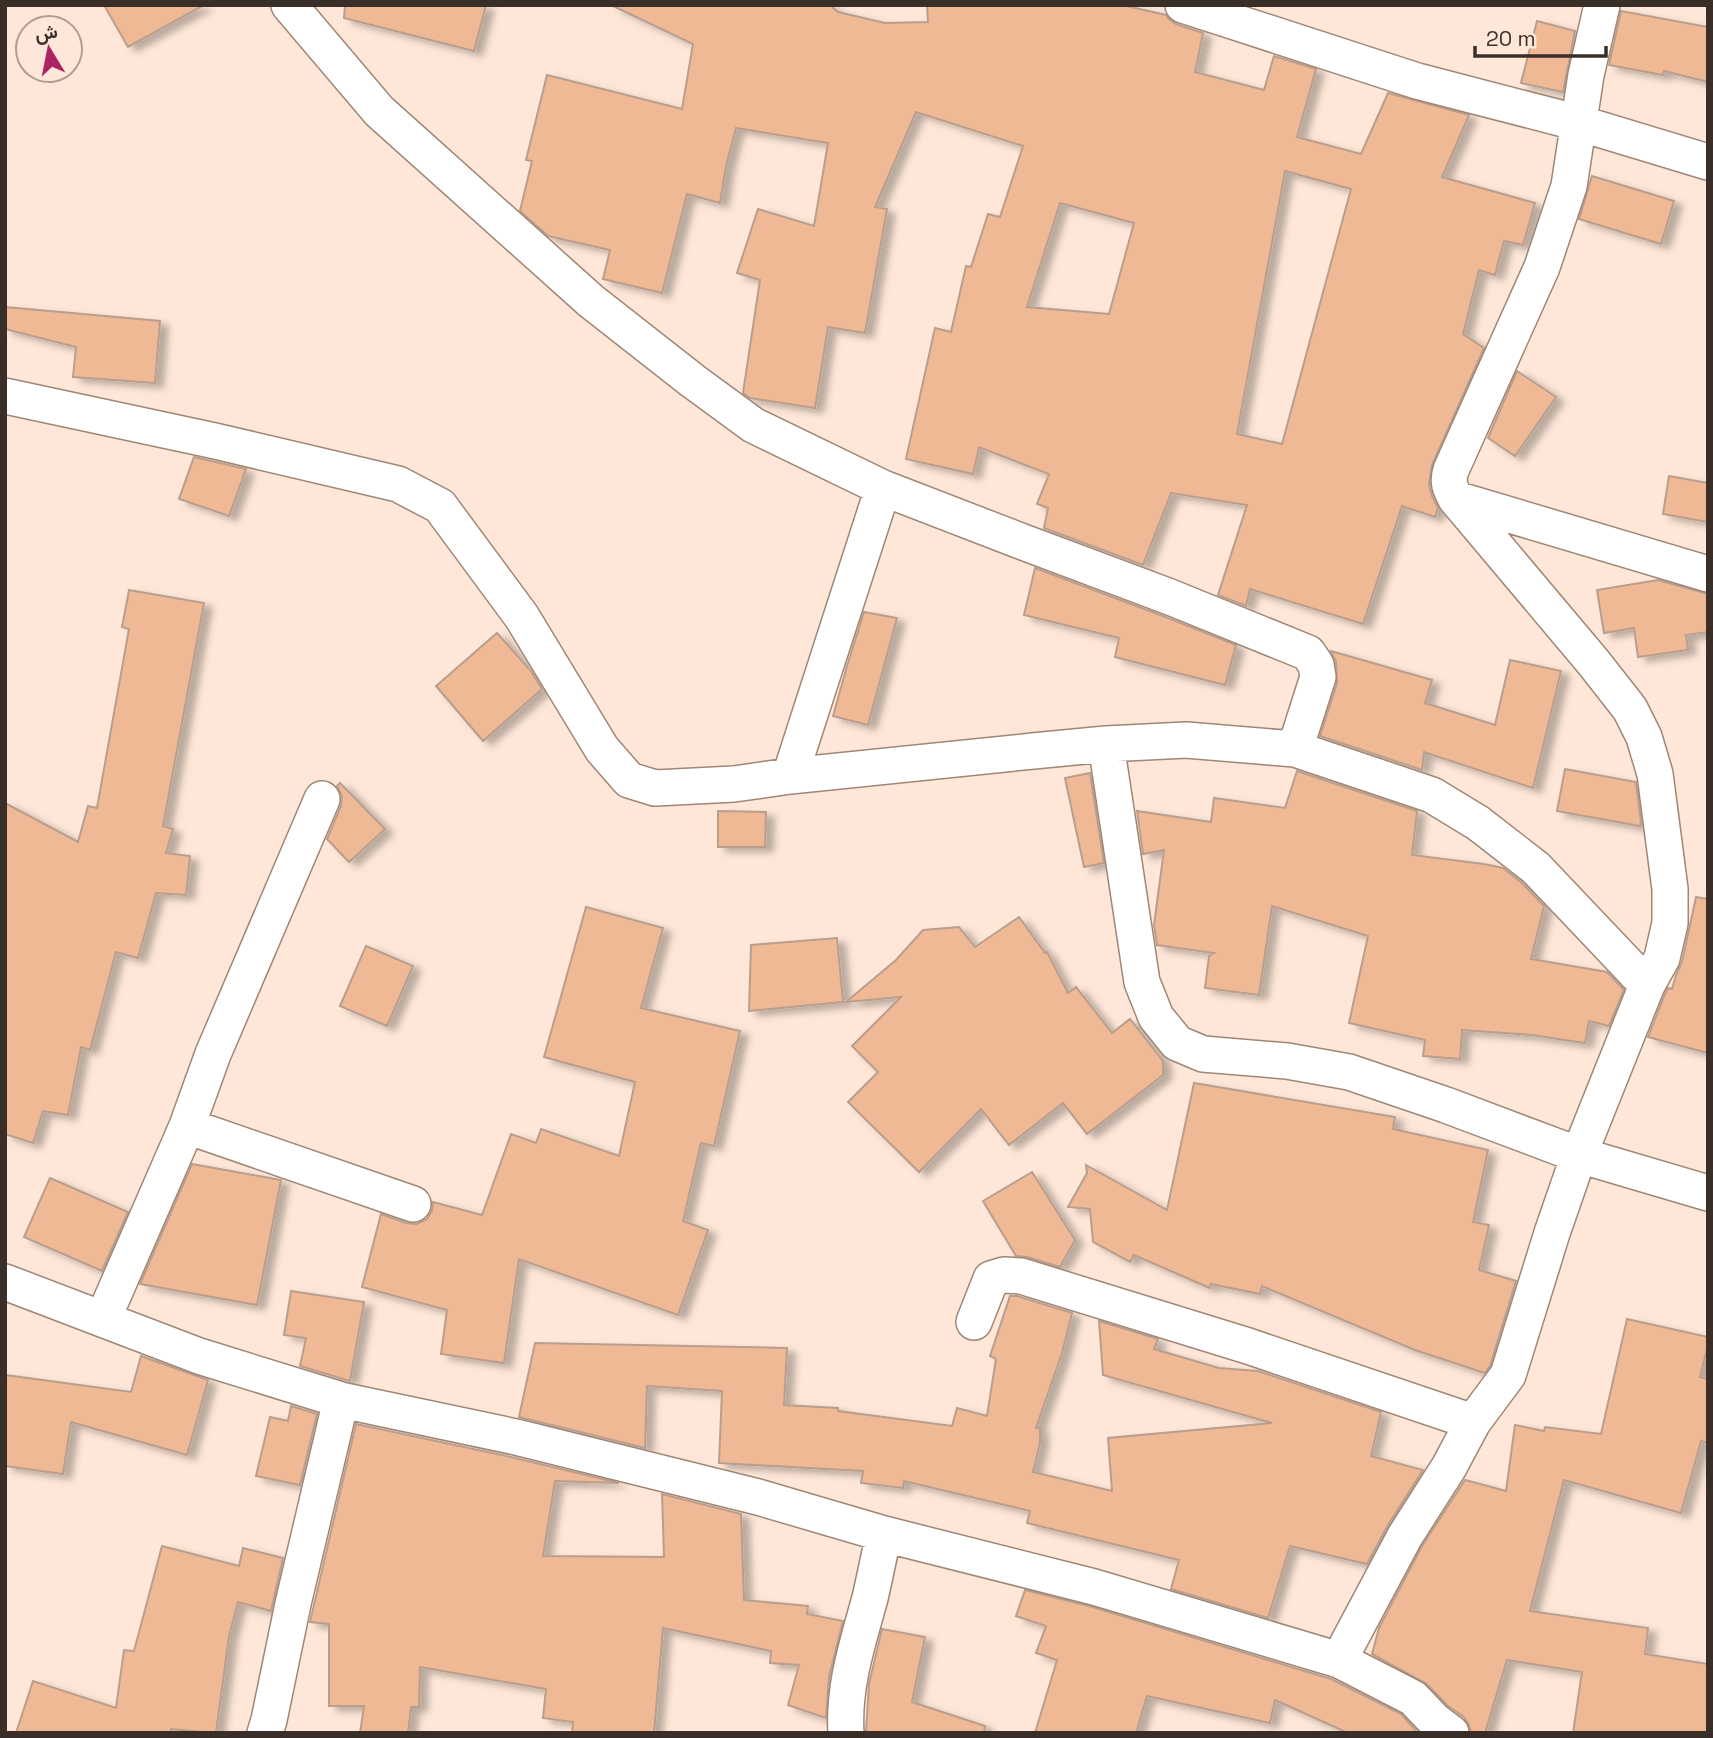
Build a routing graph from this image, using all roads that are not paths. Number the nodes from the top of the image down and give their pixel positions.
1 (289, 5) edge
2 (1183, 5) edge
3 (1602, 5) edge
4 (1579, 123) junction
5 (1708, 162) edge
6 (5, 396) edge
7 (883, 488) junction
8 (1456, 499) junction
9 (1708, 574) edge
10 (1106, 744) junction
11 (1295, 749) junction
12 (790, 776) junction
13 (322, 799) dead end
14 (1647, 985) junction
15 (187, 1126) junction
16 (1579, 1155) junction
17 (1708, 1193) edge
18 (413, 1204) dead end
19 (5, 1282) edge
20 (103, 1319) junction
21 (974, 1322) dead end
22 (341, 1400) junction
23 (1473, 1422) junction
24 (884, 1534) junction
25 (1339, 1660) junction
26 (265, 1733) edge
27 (846, 1733) edge
28 (1451, 1733) edge

1 - 7 street
2 - 4 street
3 - 4 street
4 - 5 street
4 - 8 street
6 - 12 street
7 - 11 street
7 - 12 street
8 - 9 street
8 - 14 street
10 - 11 street
10 - 12 street
10 - 16 street
11 - 14 street
13 - 15 street
14 - 16 street
15 - 18 street
15 - 20 street
16 - 17 street
16 - 23 street
19 - 20 street
20 - 22 street
21 - 23 street
22 - 24 street
22 - 26 street
23 - 25 street
24 - 25 street
24 - 27 street
25 - 28 street

